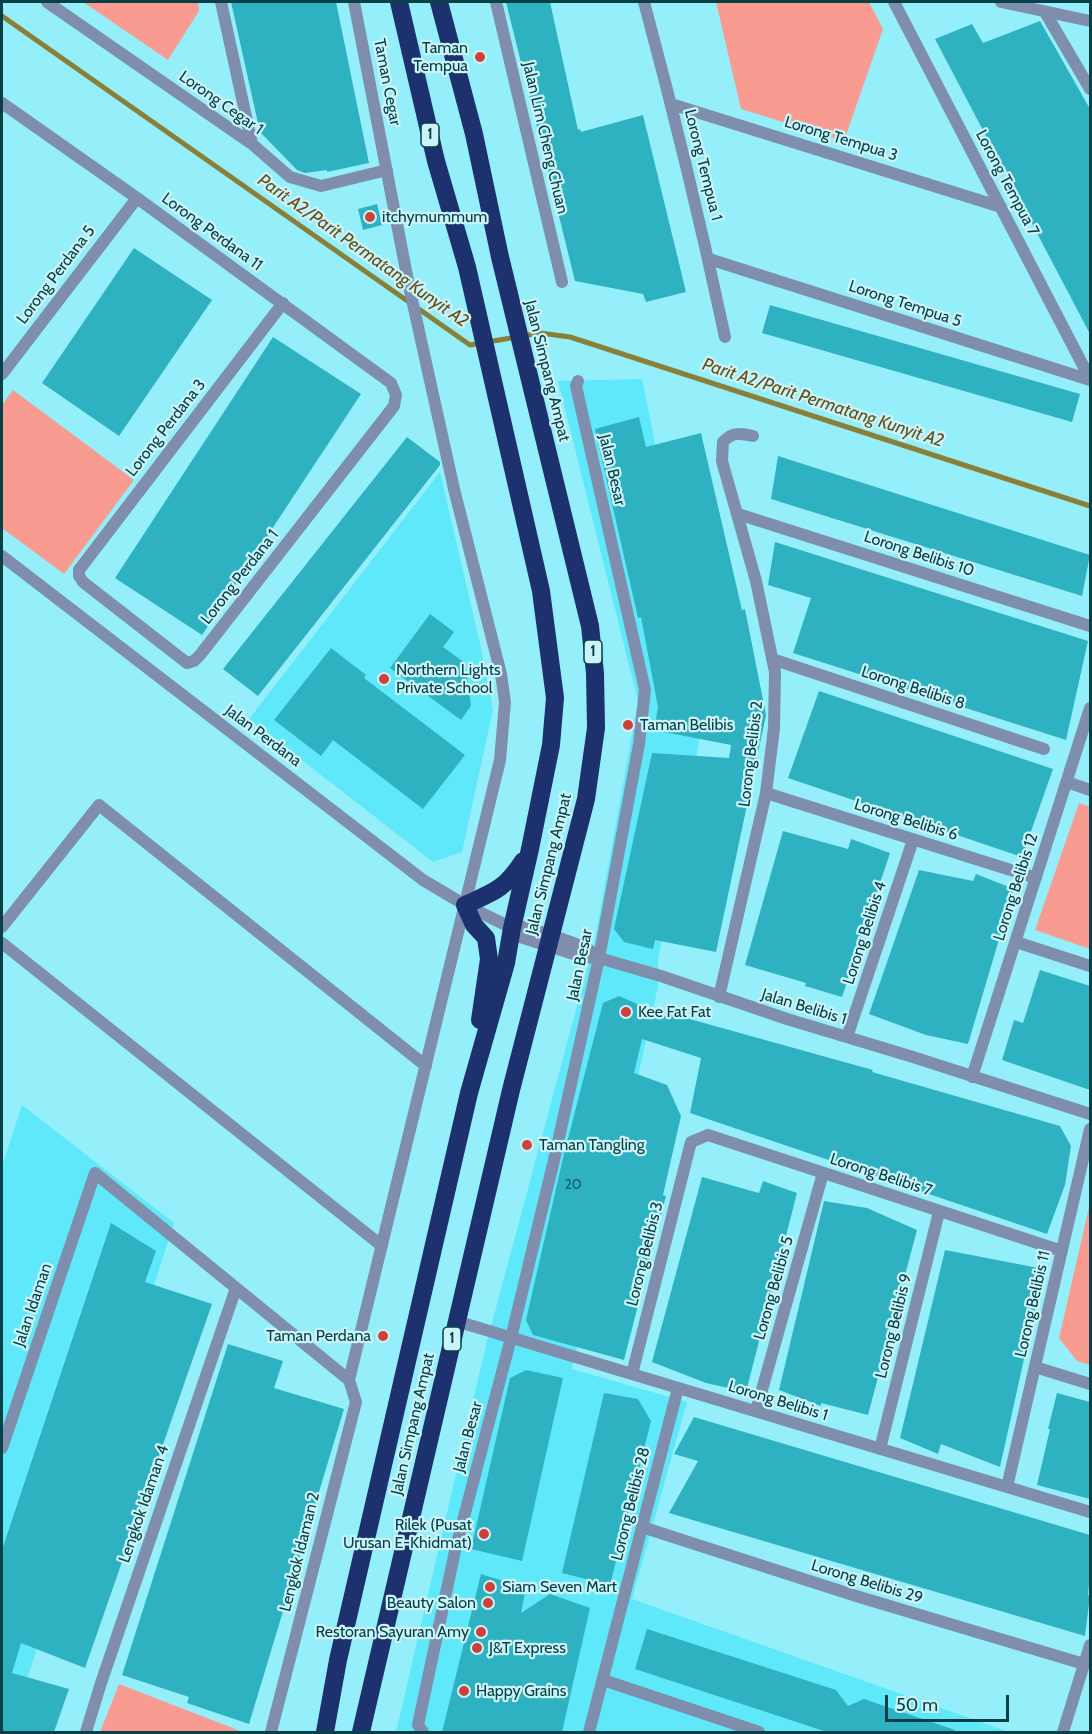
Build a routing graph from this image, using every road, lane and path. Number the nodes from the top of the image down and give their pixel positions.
1 (47, 2) edge
2 (221, 2) edge
3 (354, 2) edge
4 (399, 2) edge
5 (439, 2) edge
6 (496, 2) edge
7 (644, 2) edge
8 (894, 2) edge
9 (1001, 2) edge
10 (1045, 12) junction
11 (1090, 21) edge
12 (1090, 89) edge
13 (2, 103) edge
14 (671, 104) junction
15 (252, 144) junction
16 (387, 170) junction
17 (137, 198) junction
18 (1001, 207) junction
19 (709, 259) junction
20 (562, 282) dead end
21 (283, 303) junction
22 (725, 337) dead end
23 (2, 374) edge
24 (1090, 379) edge
25 (578, 381) dead end
26 (396, 394) joint
27 (753, 436) dead end
28 (738, 514) junction
29 (2, 556) edge
30 (79, 576) joint
31 (1090, 626) edge
32 (772, 658) junction
33 (1090, 708) edge
34 (1044, 749) dead end
35 (1067, 782) junction
36 (1090, 790) edge
37 (766, 793) junction
38 (913, 840) junction
39 (530, 849) junction
40 (1036, 878) junction
41 (465, 905) junction
42 (2, 927) edge
43 (512, 928) junction
44 (550, 941) junction
45 (1016, 942) junction
46 (2, 943) edge
47 (599, 958) junction
48 (1090, 966) edge
49 (719, 997) junction
50 (847, 1037) junction
51 (426, 1066) junction
52 (972, 1077) junction
53 (470, 1093) junction
54 (1090, 1114) edge
55 (1090, 1129) edge
56 (691, 1142) joint
57 (823, 1173) junction
58 (939, 1212) junction
59 (382, 1246) junction
60 (1062, 1251) junction
61 (236, 1288) junction
62 (456, 1321) junction
63 (511, 1338) junction
64 (1035, 1367) junction
65 (632, 1374) junction
66 (349, 1380) junction
67 (1090, 1384) edge
68 (678, 1388) junction
69 (756, 1412) junction
70 (2, 1448) edge
71 (880, 1449) junction
72 (1007, 1487) junction
73 (1090, 1512) edge
74 (642, 1527) junction
75 (1090, 1645) edge
76 (1084, 1664) junction
77 (603, 1680) junction
78 (86, 1732) edge
79 (272, 1732) edge
80 (325, 1732) edge
81 (361, 1732) edge
82 (423, 1732) edge
83 (589, 1732) edge
84 (759, 1732) edge
85 (1063, 1732) edge

1 - 15 street, Lorong Cegar 1
2 - 15 street
3 - 16 street, Taman Cegar
4 - 39 highway, Jalan Simpang Ampat / 1
5 - 44 highway, Jalan Simpang Ampat / 1
6 - 20 street, Jalan Lim Cheng Chuan
7 - 14 street, Lorong Tempua 1
8 - 18 street, Lorong Tempua 7
9 - 10 street
10 - 11 street
10 - 12 street
13 - 17 street, Lorong Perdana 11
14 - 18 street, Lorong Tempua 3
14 - 19 street, Lorong Tempua 1
15 - 16 street, Lorong Cegar 1
16 - 41 street, Taman Cegar
17 - 21 street, Lorong Perdana 11
17 - 23 street, Lorong Perdana 5
18 - 24 street, Lorong Tempua 7
19 - 22 street, Lorong Tempua 1
19 - 24 street, Lorong Tempua 5
21 - 26 street, Lorong Perdana 11
21 - 30 street, Lorong Perdana 3
25 - 47 street, Jalan Besar
26 - 30 street, Lorong Perdana 1
27 - 28 street, Lorong Belibis 2
28 - 31 street, Lorong Belibis 10
28 - 32 street, Lorong Belibis 2
29 - 41 street, Jalan Perdana
32 - 34 street, Lorong Belibis 8
32 - 37 street, Lorong Belibis 2
33 - 35 street, Lorong Belibis 12
35 - 36 street
35 - 40 street, Lorong Belibis 12
37 - 38 street, Lorong Belibis 6
37 - 49 street, Lorong Belibis 2
38 - 40 street, Lorong Belibis 6
38 - 50 street, Lorong Belibis 4
39 - 41 highway
39 - 43 highway, Jalan Simpang Ampat / 1
40 - 45 street, Lorong Belibis 12
41 - 43 street, Jalan Perdana
41 - 51 street, Taman Cegar
41 - 53 highway
42 - 51 street
43 - 44 street, Jalan Belibis 1
43 - 53 highway, Jalan Simpang Ampat / 1
44 - 47 street, Jalan Belibis 1
44 - 62 highway, Jalan Simpang Ampat / 1
45 - 48 street
45 - 52 street, Lorong Belibis 12
46 - 59 street
47 - 49 street, Jalan Belibis 1
47 - 63 street, Jalan Besar
49 - 50 street, Jalan Belibis 1
50 - 52 street, Jalan Belibis 1
51 - 59 street, Taman Cegar
52 - 54 street, Jalan Belibis 1
53 - 80 highway, Jalan Simpang Ampat / 1
55 - 60 street, Lorong Belibis 11
56 - 57 street, Lorong Belibis 7
56 - 65 street, Lorong Belibis 3
57 - 58 street, Lorong Belibis 7
57 - 69 street, Lorong Belibis 5
58 - 60 street, Lorong Belibis 7
58 - 71 street, Lorong Belibis 9
59 - 66 street, Taman Cegar
60 - 64 street, Lorong Belibis 11
61 - 66 street
61 - 70 street, Jalan Idaman
61 - 78 street, Lengkok Idaman 4
62 - 63 street, Lorong Belibis 1
62 - 81 highway, Jalan Simpang Ampat / 1
63 - 65 street, Lorong Belibis 1
63 - 82 street, Jalan Besar
64 - 67 street
64 - 72 street, Lorong Belibis 11
65 - 68 street, Lorong Belibis 1
66 - 79 street, Lengkok Idaman 2
68 - 69 street, Lorong Belibis 1
68 - 74 street, Lorong Belibis 28
69 - 71 street, Lorong Belibis 1
71 - 72 street, Lorong Belibis 1
72 - 73 street, Lorong Belibis 1
74 - 76 street, Lorong Belibis 29
74 - 77 street, Lorong Belibis 28
75 - 76 street
76 - 85 street
77 - 83 street, Lorong Belibis 28
77 - 84 street

